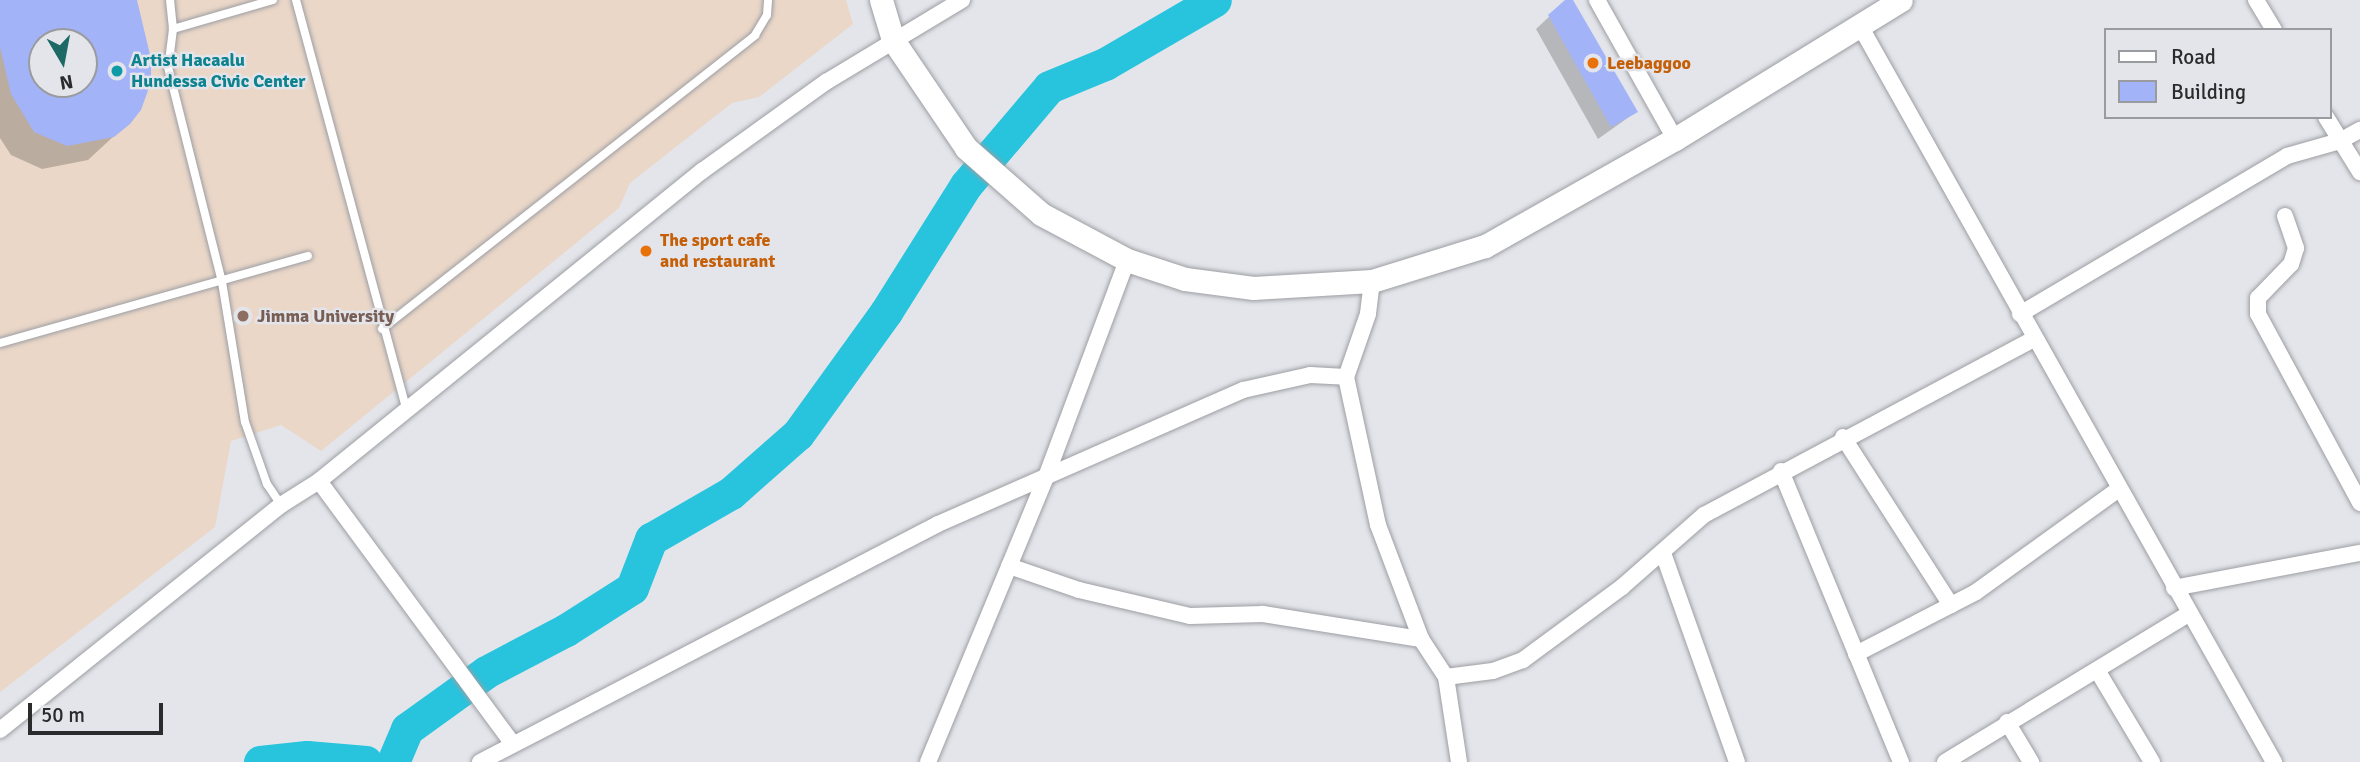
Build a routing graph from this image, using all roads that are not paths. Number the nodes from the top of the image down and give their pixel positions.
1 (170, 0) edge
2 (273, 0) edge
3 (296, 0) edge
4 (768, 0) edge
5 (881, 0) edge
6 (962, 0) edge
7 (1597, 0) edge
8 (1901, 0) edge
9 (2256, 0) edge
10 (1859, 24) junction
11 (2273, 28) edge
12 (173, 29) junction
13 (893, 40) junction
14 (2327, 119) edge
15 (2360, 130) edge
16 (1675, 139) junction
17 (2340, 141) junction
18 (2360, 172) edge
19 (2285, 216) dead end
20 (308, 256) dead end
21 (1127, 260) junction
22 (1372, 281) junction
23 (222, 282) junction
24 (2020, 314) junction
25 (382, 329) junction
26 (2035, 338) junction
27 (0, 343) edge
28 (1346, 377) junction
29 (406, 408) junction
30 (1843, 437) junction
31 (1782, 471) junction
32 (1046, 477) junction
33 (319, 481) junction
34 (2119, 489) junction
35 (2360, 503) edge
36 (281, 505) junction
37 (1663, 553) junction
38 (2360, 553) edge
39 (1009, 566) junction
40 (2174, 588) junction
41 (1951, 605) junction
42 (2188, 614) junction
43 (1421, 639) junction
44 (1856, 654) junction
45 (2097, 670) junction
46 (1446, 677) junction
47 (2007, 722) junction
48 (0, 730) edge
49 (512, 743) junction
50 (485, 760) edge
51 (928, 762) edge
52 (1458, 762) edge
53 (1737, 762) edge
54 (1901, 762) edge
55 (1945, 762) edge
56 (2031, 762) edge
57 (2152, 762) edge
58 (2274, 762) edge

1 - 12 lane
2 - 12 lane
3 - 25 lane
4 - 25 lane
5 - 13 street
6 - 13 street
7 - 16 street
8 - 10 street
9 - 11 street
10 - 16 street
10 - 24 street
12 - 23 lane
13 - 21 street
13 - 29 street
14 - 17 street
15 - 17 street
16 - 22 street
17 - 18 street
17 - 24 street
19 - 35 street
20 - 23 lane
21 - 22 street
21 - 32 street
22 - 28 street
23 - 27 lane
23 - 36 lane
24 - 26 street
25 - 29 lane
26 - 30 street
26 - 34 street
28 - 32 street
28 - 43 street
29 - 33 street
30 - 31 street
30 - 41 street
31 - 37 street
31 - 44 street
32 - 39 street
32 - 49 street
33 - 36 street
33 - 49 street
34 - 40 street
34 - 41 street
36 - 48 street
37 - 46 street
37 - 53 street
38 - 40 street
39 - 43 street
39 - 51 street
40 - 42 street
41 - 44 street
42 - 45 street
42 - 58 street
43 - 46 street
44 - 54 street
45 - 47 street
45 - 57 street
46 - 52 street
47 - 55 street
47 - 56 street
49 - 50 street

